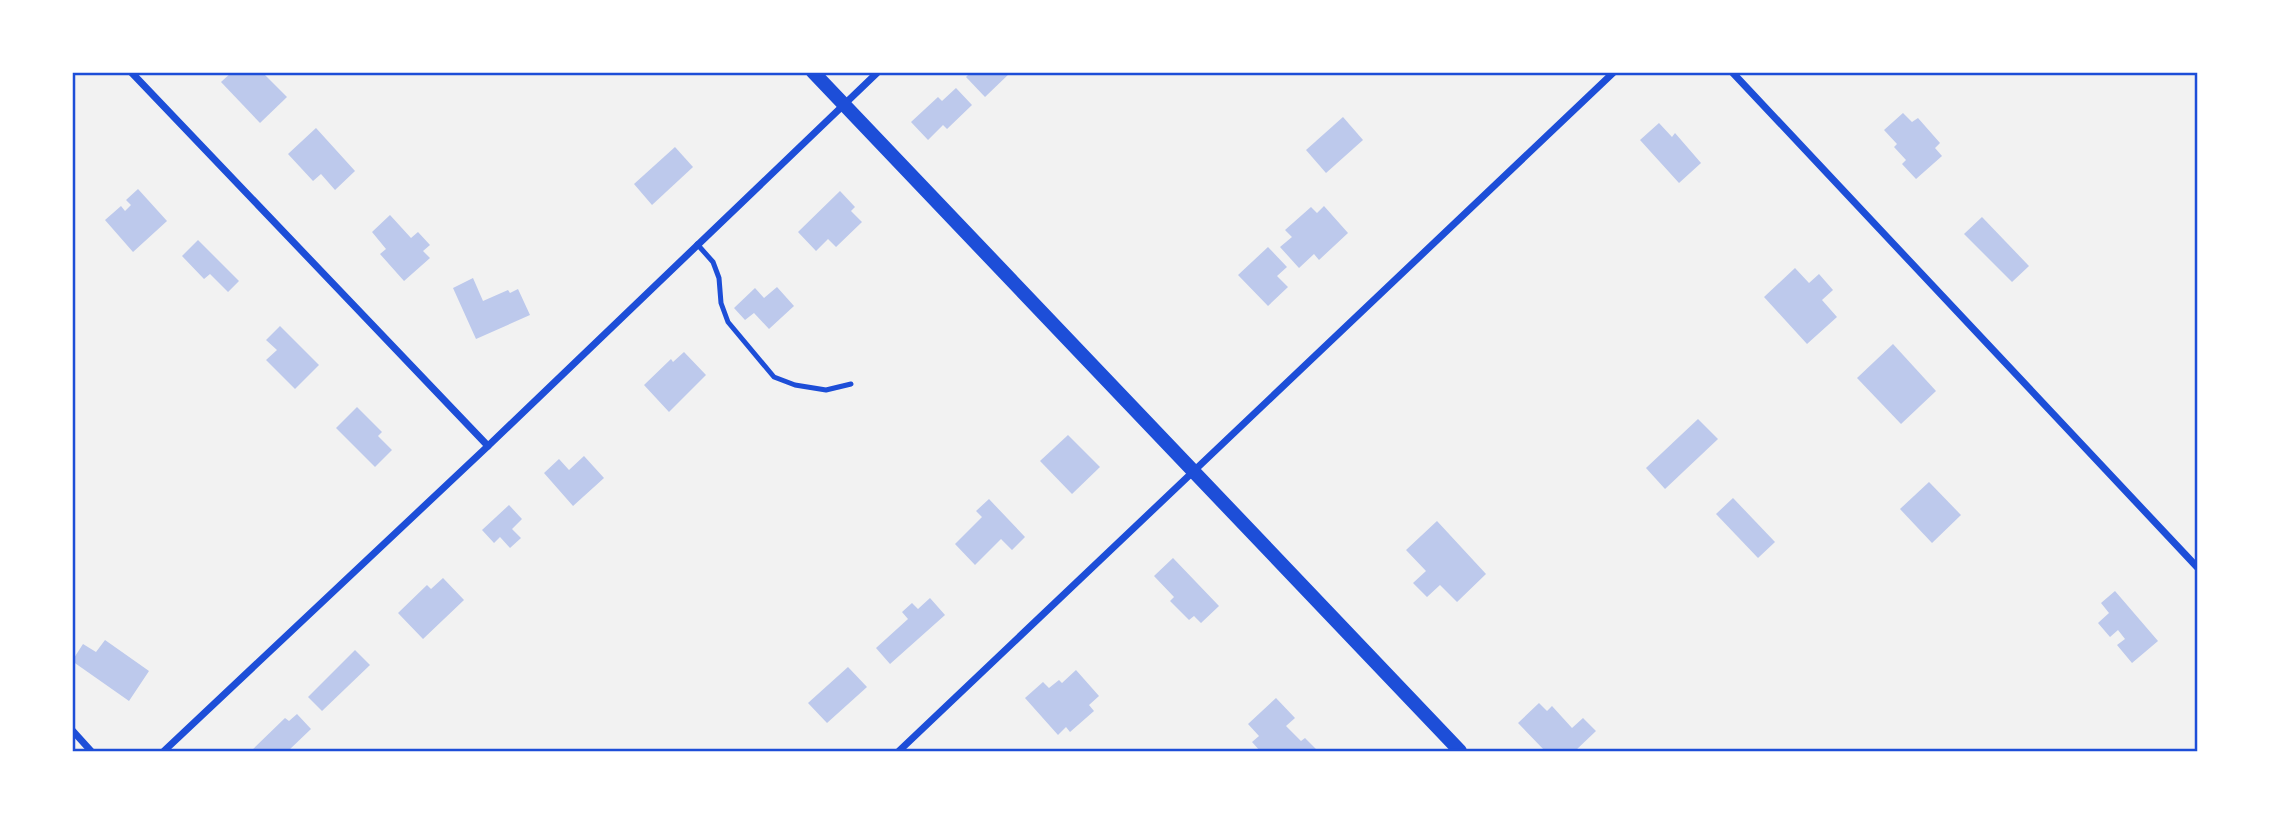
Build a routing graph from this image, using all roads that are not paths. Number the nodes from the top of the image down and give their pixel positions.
1 (131, 72) edge
2 (813, 72) edge
3 (878, 72) edge
4 (1614, 72) edge
5 (1732, 72) edge
6 (844, 104) junction
7 (697, 244) junction
8 (851, 384) dead end
9 (488, 446) junction
10 (1194, 471) junction
11 (2197, 567) edge
12 (72, 730) edge
13 (92, 751) edge
14 (164, 751) edge
15 (899, 751) edge
16 (1460, 751) edge

1 - 9 street
2 - 6 main road
3 - 6 street
4 - 10 street
5 - 11 street
6 - 7 street
6 - 10 main road
7 - 8 lane
7 - 9 street
9 - 14 street
10 - 15 street
10 - 16 main road
12 - 13 street

